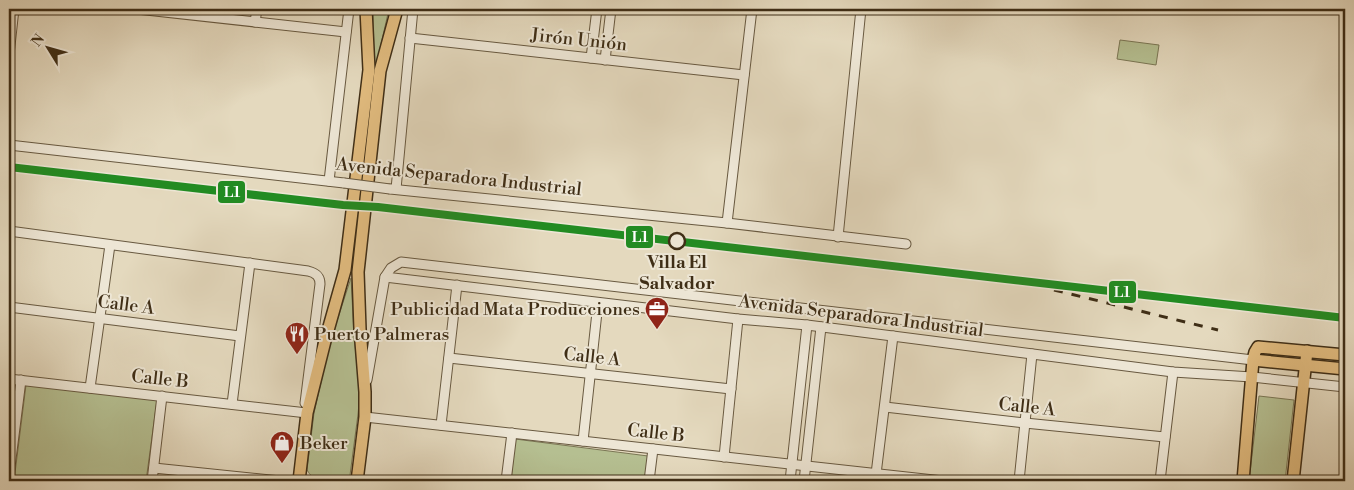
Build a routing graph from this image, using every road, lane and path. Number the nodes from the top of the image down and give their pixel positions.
1 (14, 9) edge
2 (137, 9) edge
3 (257, 9) edge
4 (349, 9) edge
5 (366, 9) edge
6 (397, 9) edge
7 (413, 9) edge
8 (597, 9) edge
9 (611, 9) edge
10 (752, 9) edge
11 (861, 9) edge
12 (186, 11) edge
13 (255, 22) junction
14 (346, 32) junction
15 (410, 38) junction
16 (9, 55) edge
17 (591, 58) junction
18 (605, 60) junction
19 (744, 75) junction
20 (9, 145) edge
21 (329, 181) junction
22 (393, 189) junction
23 (727, 223) junction
24 (9, 231) edge
25 (838, 237) junction
26 (906, 244) dead end
27 (110, 245) junction
28 (250, 263) junction
29 (385, 277) junction
30 (457, 285) junction
31 (598, 303) junction
32 (9, 307) edge
33 (100, 318) junction
34 (738, 319) junction
35 (807, 325) junction
36 (821, 327) junction
37 (240, 336) junction
38 (893, 336) junction
39 (1307, 351) junction
40 (1032, 354) junction
41 (1345, 355) edge
42 (449, 358) junction
43 (1254, 360) junction
44 (1305, 366) junction
45 (1345, 369) edge
46 (1173, 372) junction
47 (591, 374) junction
48 (1252, 376) junction
49 (9, 379) edge
50 (21, 380) junction
51 (1304, 382) junction
52 (1345, 387) edge
53 (90, 388) junction
54 (731, 389) junction
55 (365, 392) junction
56 (162, 396) junction
57 (232, 404) junction
58 (885, 407) junction
59 (305, 413) junction
60 (365, 417) junction
61 (1026, 423) junction
62 (441, 426) junction
63 (512, 433) junction
64 (1165, 437) junction
65 (583, 441) junction
66 (653, 449) junction
67 (10, 450) edge
68 (724, 457) junction
69 (792, 464) junction
70 (805, 466) junction
71 (154, 468) junction
72 (876, 474) junction
73 (9, 475) edge
74 (152, 481) edge
75 (280, 481) edge
76 (299, 481) edge
77 (356, 481) edge
78 (506, 481) edge
79 (649, 481) edge
80 (790, 481) edge
81 (804, 481) edge
82 (944, 481) edge
83 (1018, 481) edge
84 (1160, 481) edge
85 (1243, 481) edge
86 (1292, 481) edge

1 - 16 street
2 - 12 street
3 - 13 street
4 - 14 street
5 - 59 main road
6 - 55 main road
7 - 15 street
8 - 17 street
9 - 18 street
10 - 19 street
11 - 25 street
12 - 13 street
13 - 14 street
14 - 21 street
15 - 17 street, Jirón Unión
15 - 22 street
17 - 18 street, Jirón Unión
18 - 19 street, Jirón Unión
19 - 23 street
20 - 21 street, Avenida Separadora Industrial
21 - 22 street, Avenida Separadora Industrial, bridge
22 - 23 street, Avenida Separadora Industrial
23 - 25 street, Avenida Separadora Industrial
24 - 27 street
25 - 26 street, Avenida Separadora Industrial
27 - 28 street
27 - 33 street
28 - 37 street
28 - 59 street
29 - 30 street, Avenida Separadora Industrial
29 - 43 street, Avenida Separadora Industrial
29 - 55 street
30 - 31 street, Avenida Separadora Industrial
30 - 42 street
31 - 34 street, Avenida Separadora Industrial
31 - 47 street
32 - 33 street, Calle A
33 - 37 street, Calle A
33 - 53 street
34 - 35 street, Avenida Separadora Industrial
34 - 54 street
35 - 36 street, Avenida Separadora Industrial
35 - 69 street
36 - 38 street, Avenida Separadora Industrial
36 - 70 street
37 - 57 street
38 - 40 street, Avenida Separadora Industrial
38 - 58 street
39 - 41 main road
39 - 43 main road
39 - 44 main road
40 - 46 street, Avenida Separadora Industrial
40 - 61 street
42 - 47 street, Calle A
42 - 62 street
43 - 44 main road, Avenida Separadora Industrial
43 - 48 main road
44 - 45 main road, Avenida Separadora Industrial
44 - 51 main road
46 - 48 street, Avenida Separadora Industrial
46 - 64 street
47 - 54 street, Calle A
47 - 65 street
48 - 51 street, Avenida Separadora Industrial
48 - 85 main road
49 - 50 street, Calle B
50 - 53 street, Calle B
50 - 67 street
51 - 52 street, Avenida Separadora Industrial
51 - 86 main road
53 - 56 street, Calle B
54 - 68 street
55 - 60 main road
56 - 57 street, Calle B
56 - 71 street
57 - 59 street, Calle B
58 - 61 street, Calle A
58 - 72 street
59 - 76 main road
60 - 62 street, Calle B
60 - 77 main road
61 - 64 street, Calle A
61 - 83 street
62 - 63 street, Calle B
63 - 65 street, Calle B
63 - 78 street
64 - 84 street
65 - 66 street, Calle B
66 - 68 street, Calle B
66 - 79 street
67 - 73 street
68 - 69 street, Calle B
69 - 70 street, Calle B
69 - 80 street
70 - 72 street, Calle B
70 - 81 street
71 - 74 street
71 - 75 street
72 - 82 street, Calle B

